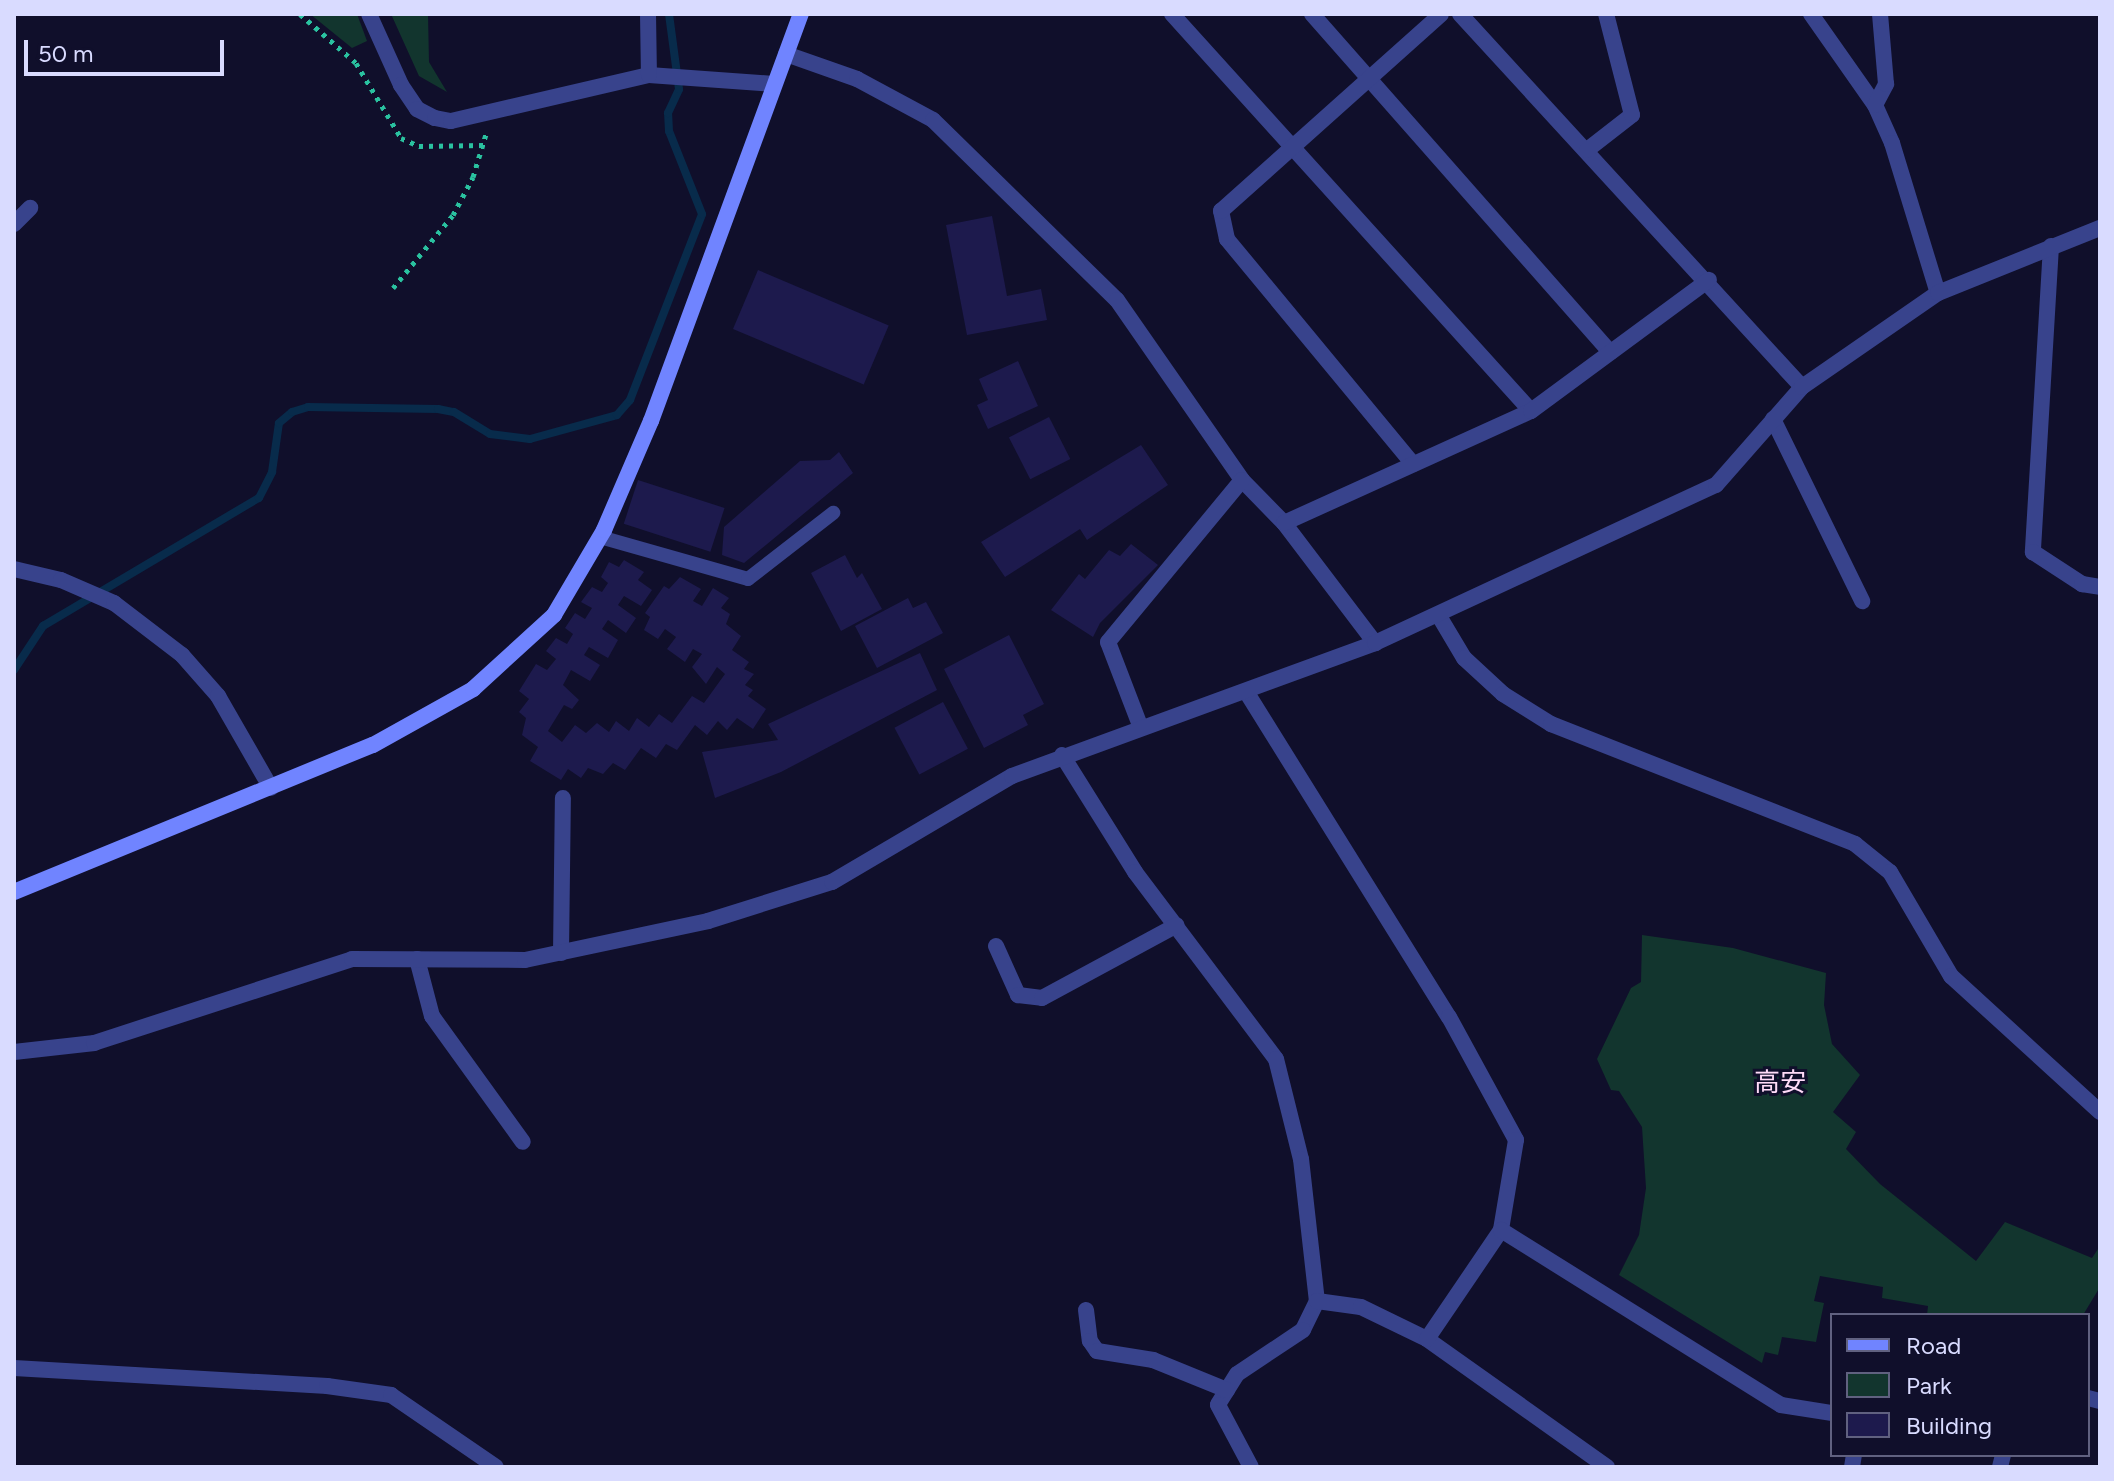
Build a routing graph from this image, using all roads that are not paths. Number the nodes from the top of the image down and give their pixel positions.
1 (369, 14) edge
2 (648, 14) edge
3 (801, 14) edge
4 (1172, 14) edge
5 (1312, 14) edge
6 (1441, 14) edge
7 (1460, 14) edge
8 (1606, 14) edge
9 (1811, 14) edge
10 (1880, 14) edge
11 (786, 54) junction
12 (649, 75) junction
13 (1369, 79) junction
14 (774, 84) junction
15 (1875, 105) junction
16 (1293, 148) junction
17 (1587, 150) junction
18 (30, 208) dead end
19 (14, 224) edge
20 (2100, 228) edge
21 (2051, 246) junction
22 (1709, 280) junction
23 (1938, 293) junction
24 (1610, 352) junction
25 (1802, 387) junction
26 (1531, 411) junction
27 (1773, 419) junction
28 (1413, 464) junction
29 (1242, 480) junction
30 (833, 513) dead end
31 (1284, 523) junction
32 (600, 537) junction
33 (14, 569) edge
34 (2100, 587) edge
35 (1862, 601) dead end
36 (1439, 616) junction
37 (1375, 643) junction
38 (1247, 693) junction
39 (1141, 728) junction
40 (1062, 755) junction
41 (271, 788) junction
42 (563, 798) dead end
43 (14, 892) edge
44 (1177, 925) junction
45 (996, 946) dead end
46 (561, 953) junction
47 (417, 959) junction
48 (14, 1052) edge
49 (2100, 1112) edge
50 (523, 1142) dead end
51 (1501, 1230) junction
52 (1317, 1301) junction
53 (1086, 1310) dead end
54 (1427, 1339) junction
55 (14, 1368) edge
56 (1227, 1390) junction
57 (1830, 1413) edge
58 (496, 1467) edge
59 (1251, 1467) edge
60 (1607, 1467) edge

1 - 12 street
2 - 12 street
3 - 11 street
4 - 16 street
5 - 13 street
6 - 13 street
7 - 17 street
8 - 17 street
9 - 15 street
10 - 15 street
11 - 14 street
11 - 29 street
12 - 14 street
13 - 16 street
13 - 24 street
14 - 32 street
15 - 23 street
16 - 26 street
16 - 28 street
17 - 22 street
18 - 19 street
20 - 21 street
21 - 23 street
21 - 34 street
22 - 24 street
22 - 25 street
23 - 25 street
24 - 26 street
25 - 27 street
26 - 28 street
27 - 35 street
27 - 36 street
28 - 31 street
29 - 31 street
29 - 39 street
30 - 32 lane
31 - 37 street
32 - 41 street
33 - 41 street
36 - 37 street
36 - 49 street
37 - 38 street
38 - 39 street
38 - 51 street
39 - 40 street
40 - 44 street
40 - 46 street
41 - 43 street
42 - 46 street
44 - 45 street
44 - 52 street
46 - 47 street
47 - 48 street
47 - 50 street
51 - 54 street
51 - 57 street
52 - 54 street
52 - 56 street
53 - 56 street
54 - 60 street
55 - 58 street
56 - 59 street

